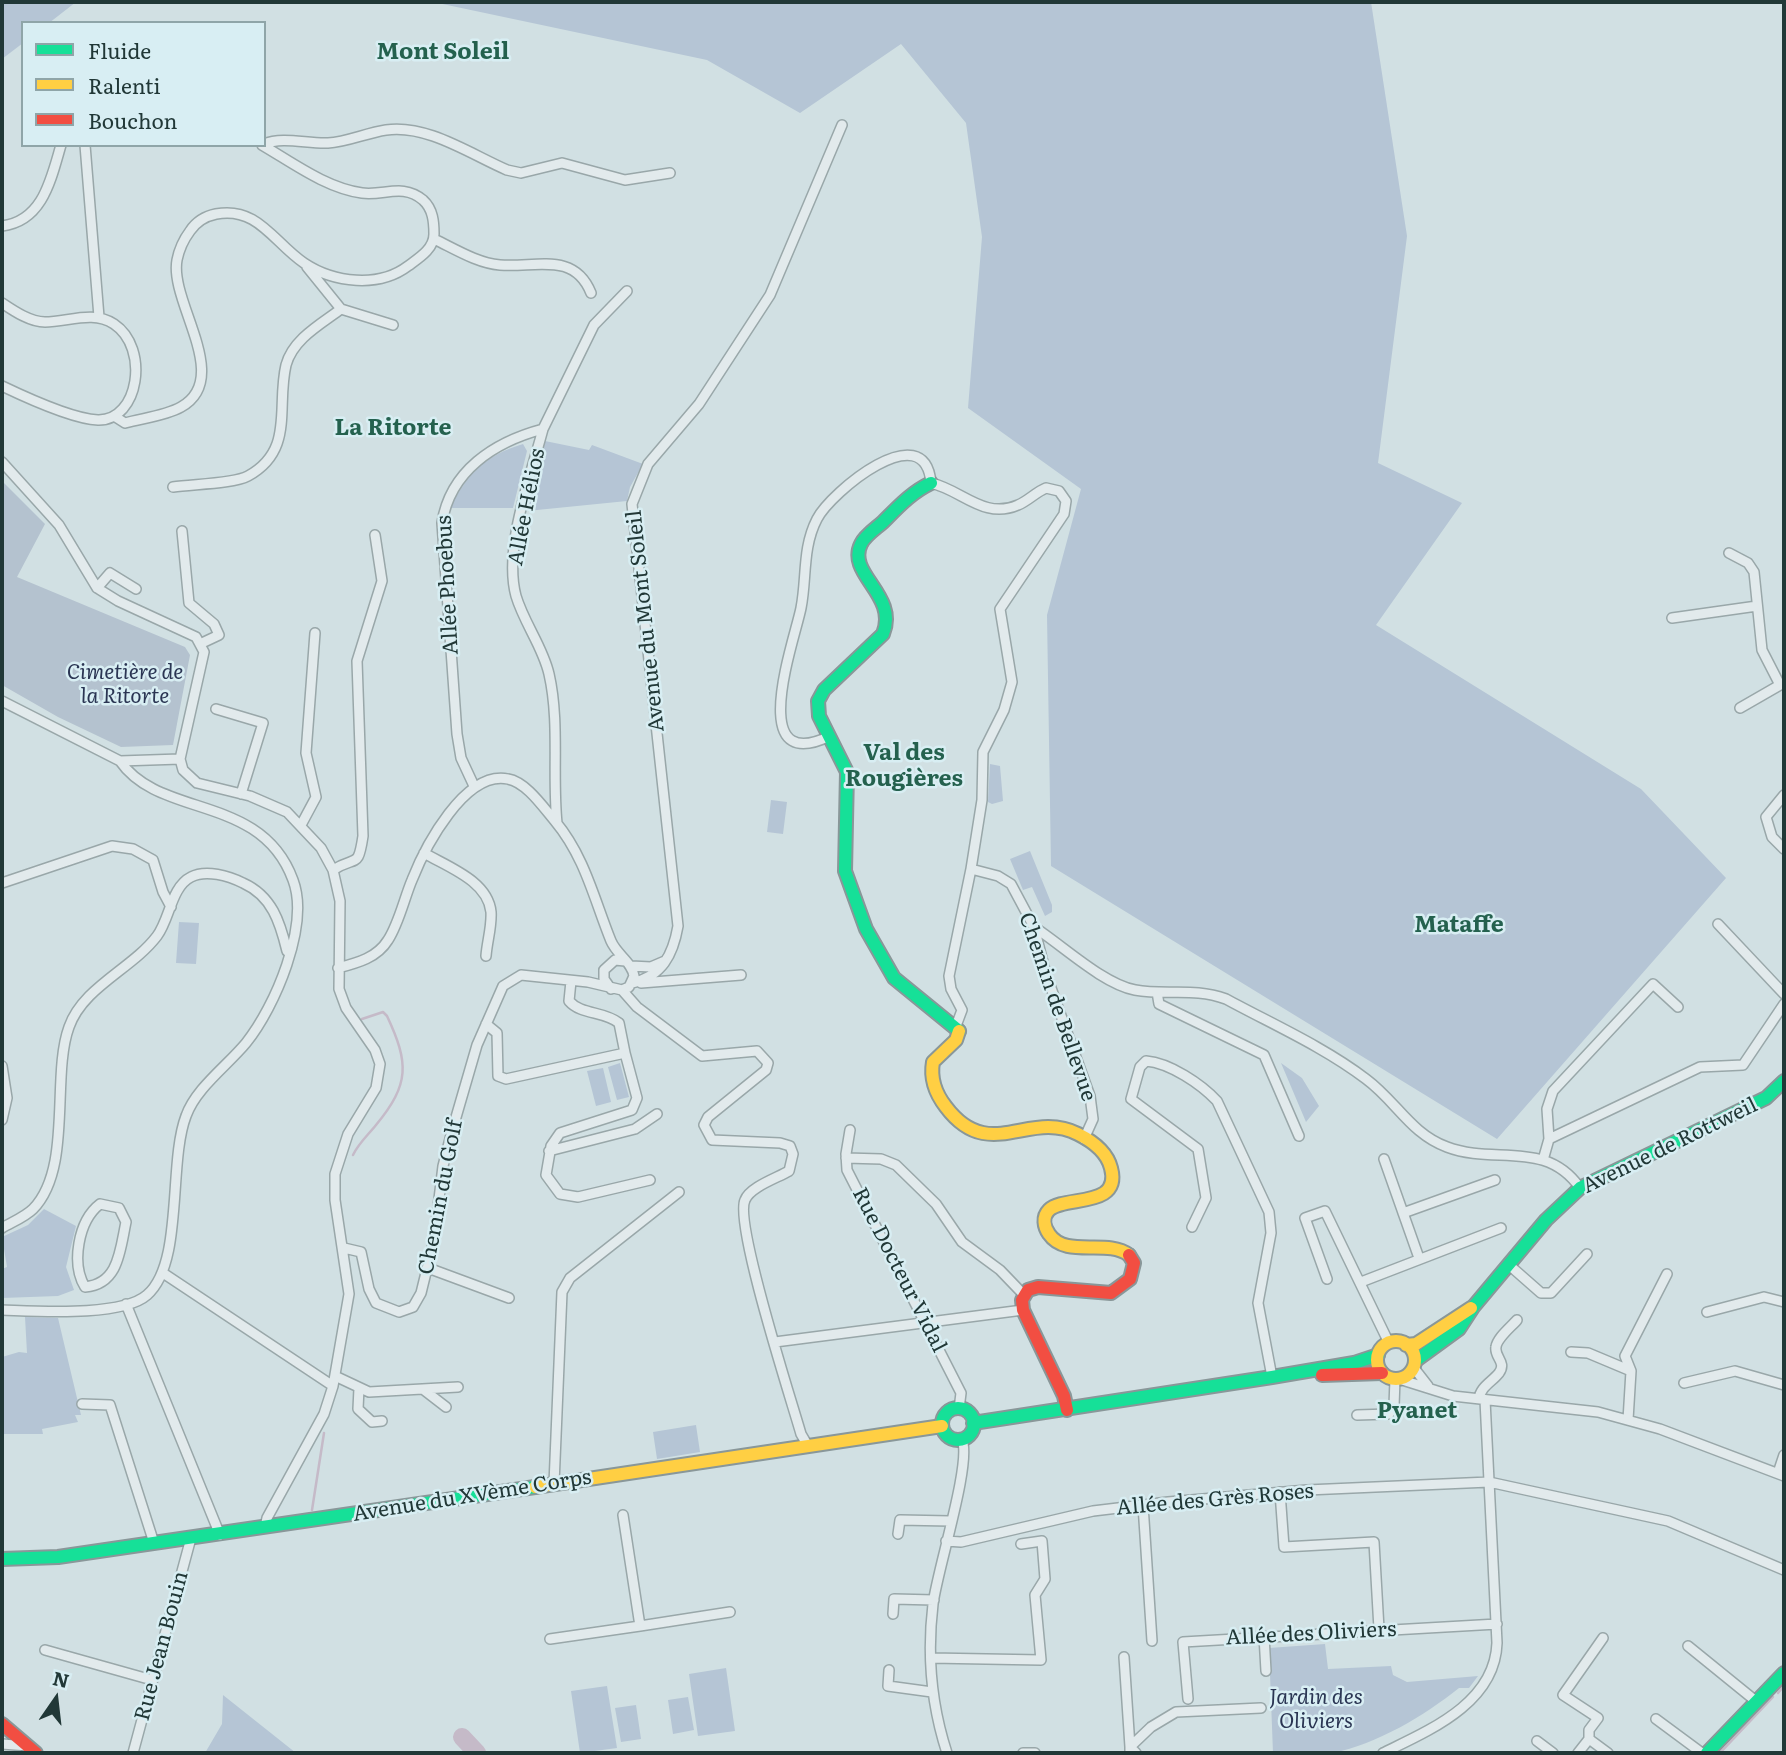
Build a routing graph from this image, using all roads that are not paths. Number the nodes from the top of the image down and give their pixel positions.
1 (842, 125) dead end
2 (266, 144) edge
3 (60, 147) edge
4 (85, 147) edge
5 (266, 147) edge
6 (670, 173) dead end
7 (2, 226) edge
8 (434, 239) junction
9 (303, 263) junction
10 (627, 291) dead end
11 (591, 293) dead end
12 (2, 303) edge
13 (341, 309) junction
14 (99, 317) junction
15 (393, 325) dead end
16 (2, 386) edge
17 (114, 416) junction
18 (543, 429) junction
19 (2, 463) edge
20 (930, 483) junction
21 (173, 487) dead end
22 (182, 531) dead end
23 (375, 535) dead end
24 (1729, 553) dead end
25 (97, 588) junction
26 (136, 589) dead end
27 (1757, 606) junction
28 (1672, 618) dead end
29 (315, 633) dead end
30 (202, 643) junction
31 (1782, 685) edge
32 (2, 701) edge
33 (1740, 708) dead end
34 (216, 709) dead end
35 (830, 736) junction
36 (180, 759) junction
37 (120, 761) junction
38 (474, 786) junction
39 (555, 788) junction
40 (241, 794) junction
41 (1784, 795) edge
42 (533, 797) junction
43 (556, 823) junction
44 (301, 825) junction
45 (1784, 849) edge
46 (424, 853) junction
47 (971, 869) junction
48 (333, 870) junction
49 (2, 883) edge
50 (171, 907) junction
51 (1718, 924) dead end
52 (1034, 927) junction
53 (611, 940) junction
54 (290, 953) junction
55 (486, 956) dead end
56 (667, 960) junction
57 (628, 964) junction
58 (338, 968) junction
59 (605, 968) junction
60 (741, 975) dead end
61 (571, 981) junction
62 (587, 982) junction
63 (632, 983) junction
64 (617, 990) junction
65 (1157, 992) junction
66 (1784, 994) edge
67 (1784, 1004) edge
68 (1678, 1007) dead end
69 (486, 1024) junction
70 (956, 1026) junction
71 (625, 1053) junction
72 (2, 1066) edge
73 (1784, 1081) edge
74 (657, 1114) dead end
75 (2, 1120) edge
76 (850, 1130) dead end
77 (1299, 1136) dead end
78 (1084, 1139) junction
79 (1549, 1139) junction
80 (549, 1151) junction
81 (846, 1158) junction
82 (1384, 1159) dead end
83 (1543, 1160) junction
84 (650, 1180) dead end
85 (1495, 1180) dead end
86 (1580, 1188) junction
87 (679, 1192) dead end
88 (119, 1208) joint
89 (1403, 1213) junction
90 (1192, 1227) dead end
91 (2, 1228) edge
92 (1500, 1228) dead end
93 (344, 1248) junction
94 (1587, 1254) dead end
95 (1419, 1258) junction
96 (1508, 1264) junction
97 (428, 1268) junction
98 (163, 1273) junction
99 (1667, 1273) dead end
100 (1327, 1279) dead end
101 (1361, 1282) junction
102 (1024, 1294) junction
103 (509, 1297) dead end
104 (1784, 1303) edge
105 (126, 1304) junction
106 (1474, 1306) junction
107 (2, 1310) edge
108 (1023, 1310) junction
109 (1707, 1312) dead end
110 (1517, 1321) dead end
111 (927, 1323) junction
112 (775, 1342) junction
113 (1389, 1343) junction
114 (1406, 1345) junction
115 (1571, 1352) dead end
116 (1378, 1355) junction
117 (1414, 1364) junction
118 (1631, 1371) junction
119 (1382, 1373) junction
120 (1272, 1377) junction
121 (1397, 1379) junction
122 (334, 1381) junction
123 (1684, 1383) dead end
124 (1784, 1385) edge
125 (458, 1387) dead end
126 (359, 1388) junction
127 (424, 1390) junction
128 (1435, 1391) junction
129 (1482, 1399) junction
130 (82, 1404) dead end
131 (446, 1407) dead end
132 (959, 1409) junction
133 (1067, 1410) junction
134 (1357, 1415) dead end
135 (1628, 1420) junction
136 (382, 1421) dead end
137 (973, 1423) junction
138 (942, 1426) junction
139 (962, 1440) junction
140 (808, 1446) junction
141 (1784, 1455) edge
142 (1781, 1474) edge
143 (1489, 1482) junction
144 (554, 1484) junction
145 (1280, 1492) junction
146 (1143, 1505) junction
147 (623, 1515) dead end
148 (950, 1521) junction
149 (265, 1527) junction
150 (898, 1534) dead end
151 (220, 1535) junction
152 (191, 1538) junction
153 (946, 1541) junction
154 (154, 1543) junction
155 (1021, 1544) dead end
156 (2, 1559) edge
157 (1784, 1570) edge
158 (934, 1601) junction
159 (730, 1612) dead end
160 (893, 1614) dead end
161 (1497, 1624) junction
162 (640, 1626) junction
163 (1379, 1629) junction
164 (1264, 1636) junction
165 (1603, 1638) dead end
166 (550, 1639) dead end
167 (1152, 1641) dead end
168 (1688, 1646) dead end
169 (45, 1650) dead end
170 (1124, 1657) dead end
171 (931, 1658) junction
172 (889, 1671) dead end
173 (1266, 1671) dead end
174 (1784, 1672) edge
175 (152, 1680) junction
176 (932, 1692) junction
177 (1188, 1699) dead end
178 (1757, 1702) junction
179 (1261, 1708) dead end
180 (1656, 1719) dead end
181 (2, 1724) edge
182 (1589, 1739) junction
183 (1537, 1741) dead end
184 (2, 1744) edge
185 (32, 1750) edge
186 (1132, 1751) edge
187 (133, 1753) edge
188 (947, 1753) edge
189 (1023, 1753) edge
190 (1035, 1753) edge
191 (1383, 1753) edge
192 (1553, 1753) edge
193 (1577, 1753) edge
194 (1606, 1753) edge
195 (1702, 1753) edge
196 (1707, 1753) edge

1 - 56 street, Avenue du Mont Soleil
2 - 6 street
3 - 7 street
4 - 14 street
5 - 8 street
8 - 9 street
8 - 11 street
9 - 13 street
9 - 17 street
10 - 18 street
12 - 14 street
13 - 15 street
13 - 21 street
14 - 17 street
16 - 17 street
18 - 38 street, Allée Phoebus
18 - 39 street, Allée Hélios
19 - 25 street
20 - 35 main road
20 - 35 street
20 - 47 street
22 - 30 street
23 - 48 street
24 - 27 street
25 - 26 street
25 - 30 street
27 - 28 street
27 - 31 street
29 - 44 street
30 - 36 street
31 - 33 street
32 - 37 street
34 - 40 street
35 - 70 main road
36 - 37 street
36 - 40 street
37 - 54 street
38 - 42 street
38 - 46 street
39 - 42 street
39 - 43 street, Allée Hélios
40 - 44 street
41 - 45 street
42 - 43 street
43 - 53 street
44 - 48 street
46 - 55 street
46 - 58 street
47 - 52 street, Chemin de Bellevue
47 - 70 street
48 - 58 street
49 - 50 street
50 - 54 street
50 - 91 street
51 - 66 street
52 - 65 street
52 - 78 street, Chemin de Bellevue
53 - 57 street
53 - 59 street
54 - 98 street
56 - 57 street
56 - 63 street
57 - 59 street
57 - 63 street
58 - 93 street
59 - 62 street
59 - 64 street
60 - 63 street
61 - 62 street, Chemin du Golf
61 - 69 street, Chemin du Golf
61 - 71 street
62 - 64 street, Chemin du Golf
63 - 64 street
64 - 112 street
65 - 77 street
65 - 83 street
67 - 79 street
68 - 79 street
69 - 71 street
69 - 97 street, Chemin du Golf
70 - 78 main road
71 - 80 street
72 - 75 street
73 - 86 main road, Avenue de Rottweil
74 - 80 street
76 - 81 street, Rue Docteur Vidal
78 - 102 main road
79 - 83 street
80 - 84 street
81 - 102 street
81 - 111 street, Rue Docteur Vidal
82 - 89 street
83 - 86 street
85 - 89 street
86 - 96 main road, Avenue de Rottweil
87 - 144 street
88 - 88 street
89 - 95 street
90 - 120 street
92 - 95 street
93 - 97 street, Chemin du Golf
93 - 122 street
94 - 96 street
95 - 101 street
96 - 106 main road, Avenue de Rottweil
97 - 103 street
98 - 105 street
98 - 122 street
99 - 118 street
100 - 101 street
101 - 113 street
102 - 108 main road
104 - 109 street
105 - 107 street
105 - 151 street
106 - 114 main road, Avenue de Rottweil
106 - 117 main road, Avenue de Rottweil
108 - 111 street
108 - 133 main road
110 - 129 street
111 - 112 street
111 - 132 street, Rue Docteur Vidal
112 - 140 street
113 - 114 main road
113 - 116 main road
114 - 117 main road
115 - 118 street
116 - 119 main road
116 - 120 main road
117 - 121 main road
117 - 128 street
118 - 135 street
119 - 120 main road
119 - 121 main road
120 - 133 main road
121 - 128 street
121 - 134 street
122 - 126 street
122 - 149 street
123 - 124 street
125 - 127 street
126 - 127 street
126 - 136 street
127 - 131 street
128 - 129 street
129 - 135 street
129 - 143 street
130 - 154 street
132 - 137 main road
132 - 138 main road
133 - 137 main road
135 - 142 street
137 - 139 main road
138 - 139 main road
138 - 140 main road, Avenue du XVème Corps
139 - 148 street
140 - 144 main road, Avenue du XVème Corps
141 - 142 street
143 - 145 street, Allée des Grès Roses
143 - 157 street, Allée des Grès Roses
143 - 161 street
144 - 149 main road, Avenue du XVème Corps
145 - 146 street, Allée des Grès Roses
145 - 163 street
146 - 153 street, Allée des Grès Roses
146 - 167 street
147 - 162 street
148 - 150 street
148 - 153 street
149 - 151 main road, Avenue du XVème Corps
151 - 152 main road, Avenue du XVème Corps
152 - 154 main road, Avenue du XVème Corps
152 - 175 street, Rue Jean Bouin
153 - 158 street
154 - 156 main road, Avenue du XVème Corps
155 - 171 street
158 - 160 street
158 - 171 street
159 - 162 street
161 - 163 street, Allée des Oliviers
161 - 191 street
162 - 166 street
163 - 164 street, Allée des Oliviers
164 - 173 street
164 - 177 street, Allée des Oliviers
165 - 182 street
168 - 178 street
169 - 175 street
170 - 186 street
171 - 176 street
172 - 176 street
174 - 178 main road
175 - 187 street, Rue Jean Bouin
176 - 188 street
178 - 196 main road
179 - 186 street
180 - 195 street
181 - 185 main road
182 - 193 street
182 - 194 street
183 - 192 street
184 - 185 street
189 - 190 street

